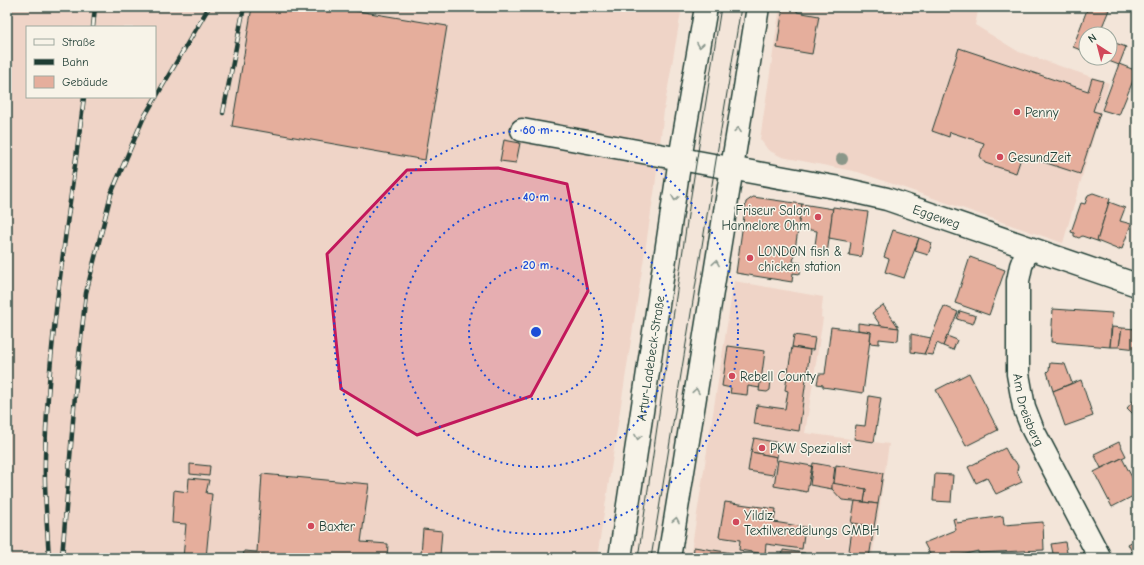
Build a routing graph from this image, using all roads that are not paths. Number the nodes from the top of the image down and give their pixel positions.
1 (706, 7) edge
2 (758, 7) edge
3 (522, 130) dead end
4 (680, 159) junction
5 (732, 168) junction
6 (1028, 248) junction
7 (1137, 285) edge
8 (620, 558) edge
9 (669, 558) edge
10 (1100, 558) edge

1 -> 4 street, Artur-Ladebeck-Straße
5 -> 2 street
3 - 4 street
4 - 5 street
4 -> 8 street, Artur-Ladebeck-Straße
5 - 6 street, Eggeweg
9 -> 5 street
6 - 7 street, Eggeweg
6 - 10 street, Am Dreisberg

